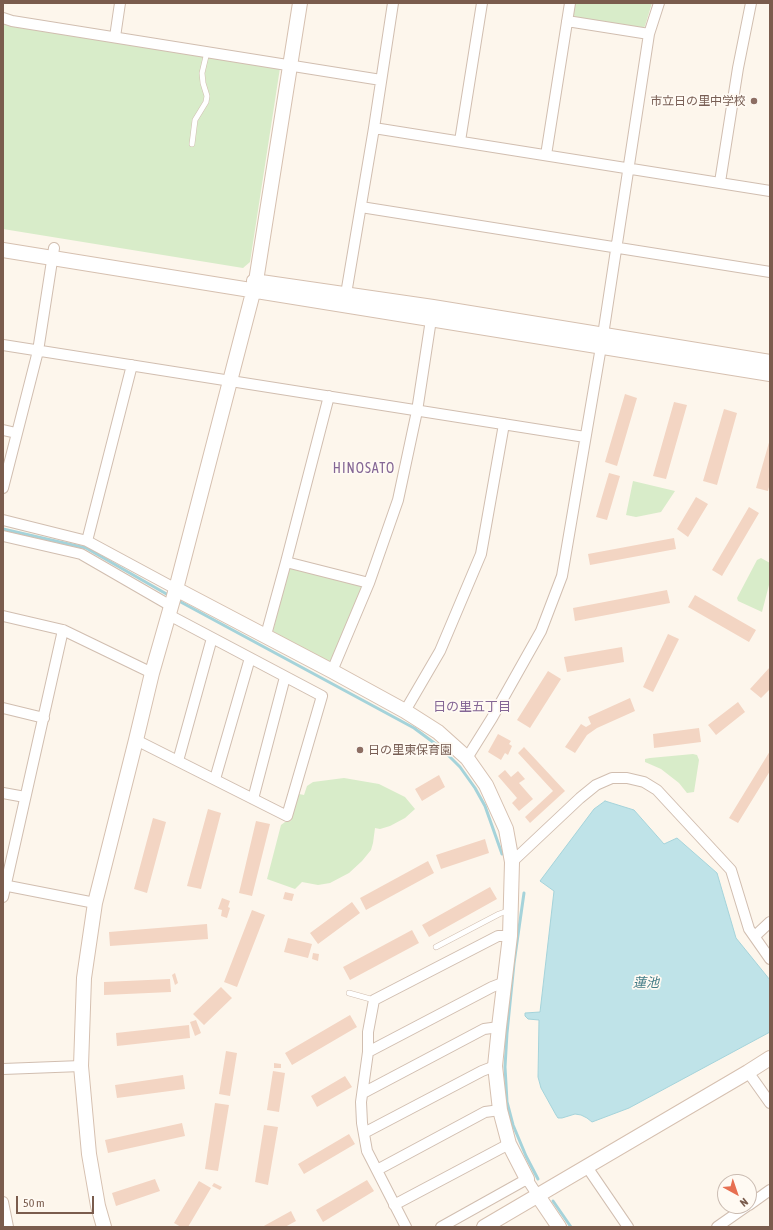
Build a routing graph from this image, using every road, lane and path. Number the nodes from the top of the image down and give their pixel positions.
1 (120, 3) edge
2 (300, 3) edge
3 (393, 3) edge
4 (482, 3) edge
5 (570, 3) edge
6 (659, 3) edge
7 (752, 3) edge
8 (3, 18) edge
9 (567, 21) junction
10 (649, 34) junction
11 (115, 37) junction
12 (207, 52) junction
13 (290, 65) junction
14 (381, 80) junction
15 (374, 128) junction
16 (460, 141) junction
17 (192, 144) dead end
18 (546, 155) junction
19 (628, 168) junction
20 (720, 182) junction
21 (770, 190) edge
22 (361, 207) junction
23 (3, 240) edge
24 (616, 248) junction
25 (3, 250) edge
26 (54, 253) junction
27 (770, 272) edge
28 (255, 285) junction
29 (346, 294) junction
30 (432, 313) junction
31 (602, 341) junction
32 (3, 345) edge
33 (38, 351) junction
34 (770, 362) edge
35 (132, 365) junction
36 (770, 374) edge
37 (230, 381) junction
38 (329, 396) junction
39 (417, 411) junction
40 (504, 424) junction
41 (3, 430) edge
42 (16, 433) junction
43 (585, 437) junction
44 (3, 488) edge
45 (3, 520) edge
46 (3, 536) edge
47 (87, 541) junction
48 (286, 562) junction
49 (369, 583) junction
50 (176, 589) junction
51 (170, 611) junction
52 (3, 616) edge
53 (63, 630) junction
54 (266, 635) junction
55 (212, 638) junction
56 (250, 658) junction
57 (332, 671) junction
58 (152, 673) junction
59 (285, 677) junction
60 (3, 708) edge
61 (405, 711) junction
62 (44, 718) junction
63 (136, 740) junction
64 (467, 758) junction
65 (178, 761) junction
66 (214, 779) junction
67 (3, 793) edge
68 (25, 797) junction
69 (253, 799) junction
70 (512, 862) junction
71 (4, 885) edge
72 (3, 897) edge
73 (95, 903) junction
74 (511, 910) junction
75 (770, 922) edge
76 (510, 936) junction
77 (754, 936) junction
78 (436, 947) dead end
79 (770, 959) edge
80 (505, 982) junction
81 (349, 993) dead end
82 (374, 1000) junction
83 (499, 1027) junction
84 (368, 1052) junction
85 (770, 1058) edge
86 (81, 1066) junction
87 (495, 1066) junction
88 (3, 1069) edge
89 (748, 1072) junction
90 (363, 1093) junction
91 (770, 1104) edge
92 (500, 1110) junction
93 (364, 1133) junction
94 (509, 1144) junction
95 (586, 1167) junction
96 (377, 1170) junction
97 (527, 1179) junction
98 (770, 1190) edge
99 (538, 1196) junction
100 (757, 1199) edge
101 (3, 1202) edge
102 (394, 1205) junction
103 (735, 1214) edge
104 (8, 1227) edge
105 (104, 1227) edge
106 (406, 1227) edge
107 (442, 1227) edge
108 (484, 1227) edge
109 (559, 1227) edge
110 (628, 1227) edge
111 (717, 1227) edge

1 - 11 street
2 - 13 street
3 - 14 street
4 - 16 street
5 - 9 street
6 - 10 street
7 - 20 street
8 - 11 street
9 - 10 street
9 - 18 street
10 - 19 street
11 - 12 street
12 - 13 street
12 - 17 lane
13 - 14 street
13 - 28 street
14 - 15 street
15 - 16 street
15 - 22 street
16 - 18 street
18 - 19 street
19 - 20 street
19 - 24 street
20 - 21 street
22 - 24 street
22 - 29 street
23 - 26 street
24 - 27 street
24 - 31 street
25 - 26 street
26 - 28 street
26 - 33 street
28 - 29 street
28 - 30 street
28 - 37 street
29 - 30 street
30 - 31 street
30 - 39 street
31 - 34 street
31 - 36 street
31 - 43 street
32 - 33 street
33 - 35 street
33 - 42 street
35 - 37 street
35 - 47 street
37 - 38 street
37 - 50 street
38 - 39 street
38 - 48 street
39 - 40 street
39 - 49 street
40 - 43 street
40 - 61 street
41 - 42 street
42 - 44 street
43 - 64 street
45 - 47 street
46 - 51 street
47 - 50 street
48 - 49 street
48 - 54 street
49 - 57 street
50 - 51 street
50 - 54 street
51 - 55 street
51 - 58 street
52 - 53 street
53 - 58 street
53 - 62 street
54 - 57 street
55 - 56 street
55 - 65 street
56 - 59 street
56 - 66 street
57 - 61 street
58 - 63 street
59 - 69 street
59 - 69 street
60 - 62 street
61 - 64 street
62 - 68 street
63 - 65 street
63 - 73 street
64 - 70 street
65 - 66 street
66 - 69 street
67 - 68 street
68 - 71 street
70 - 74 street
70 - 77 street
71 - 72 street
71 - 73 street
73 - 86 street
74 - 76 street
74 - 78 lane
75 - 77 street
76 - 80 street
76 - 82 street
77 - 79 street
80 - 83 street
80 - 84 street
81 - 82 lane
82 - 84 street
83 - 87 street
83 - 90 street
84 - 90 street
85 - 89 street
86 - 88 street
86 - 105 street
87 - 92 street
87 - 93 street
89 - 91 street
89 - 95 street
90 - 93 street
92 - 94 street
92 - 96 street
93 - 96 street
94 - 97 street
94 - 102 street
95 - 99 street
95 - 110 street
96 - 102 street
97 - 99 street
97 - 107 street
98 - 100 street
99 - 108 street
99 - 109 street
101 - 104 street
102 - 106 street
103 - 111 street

